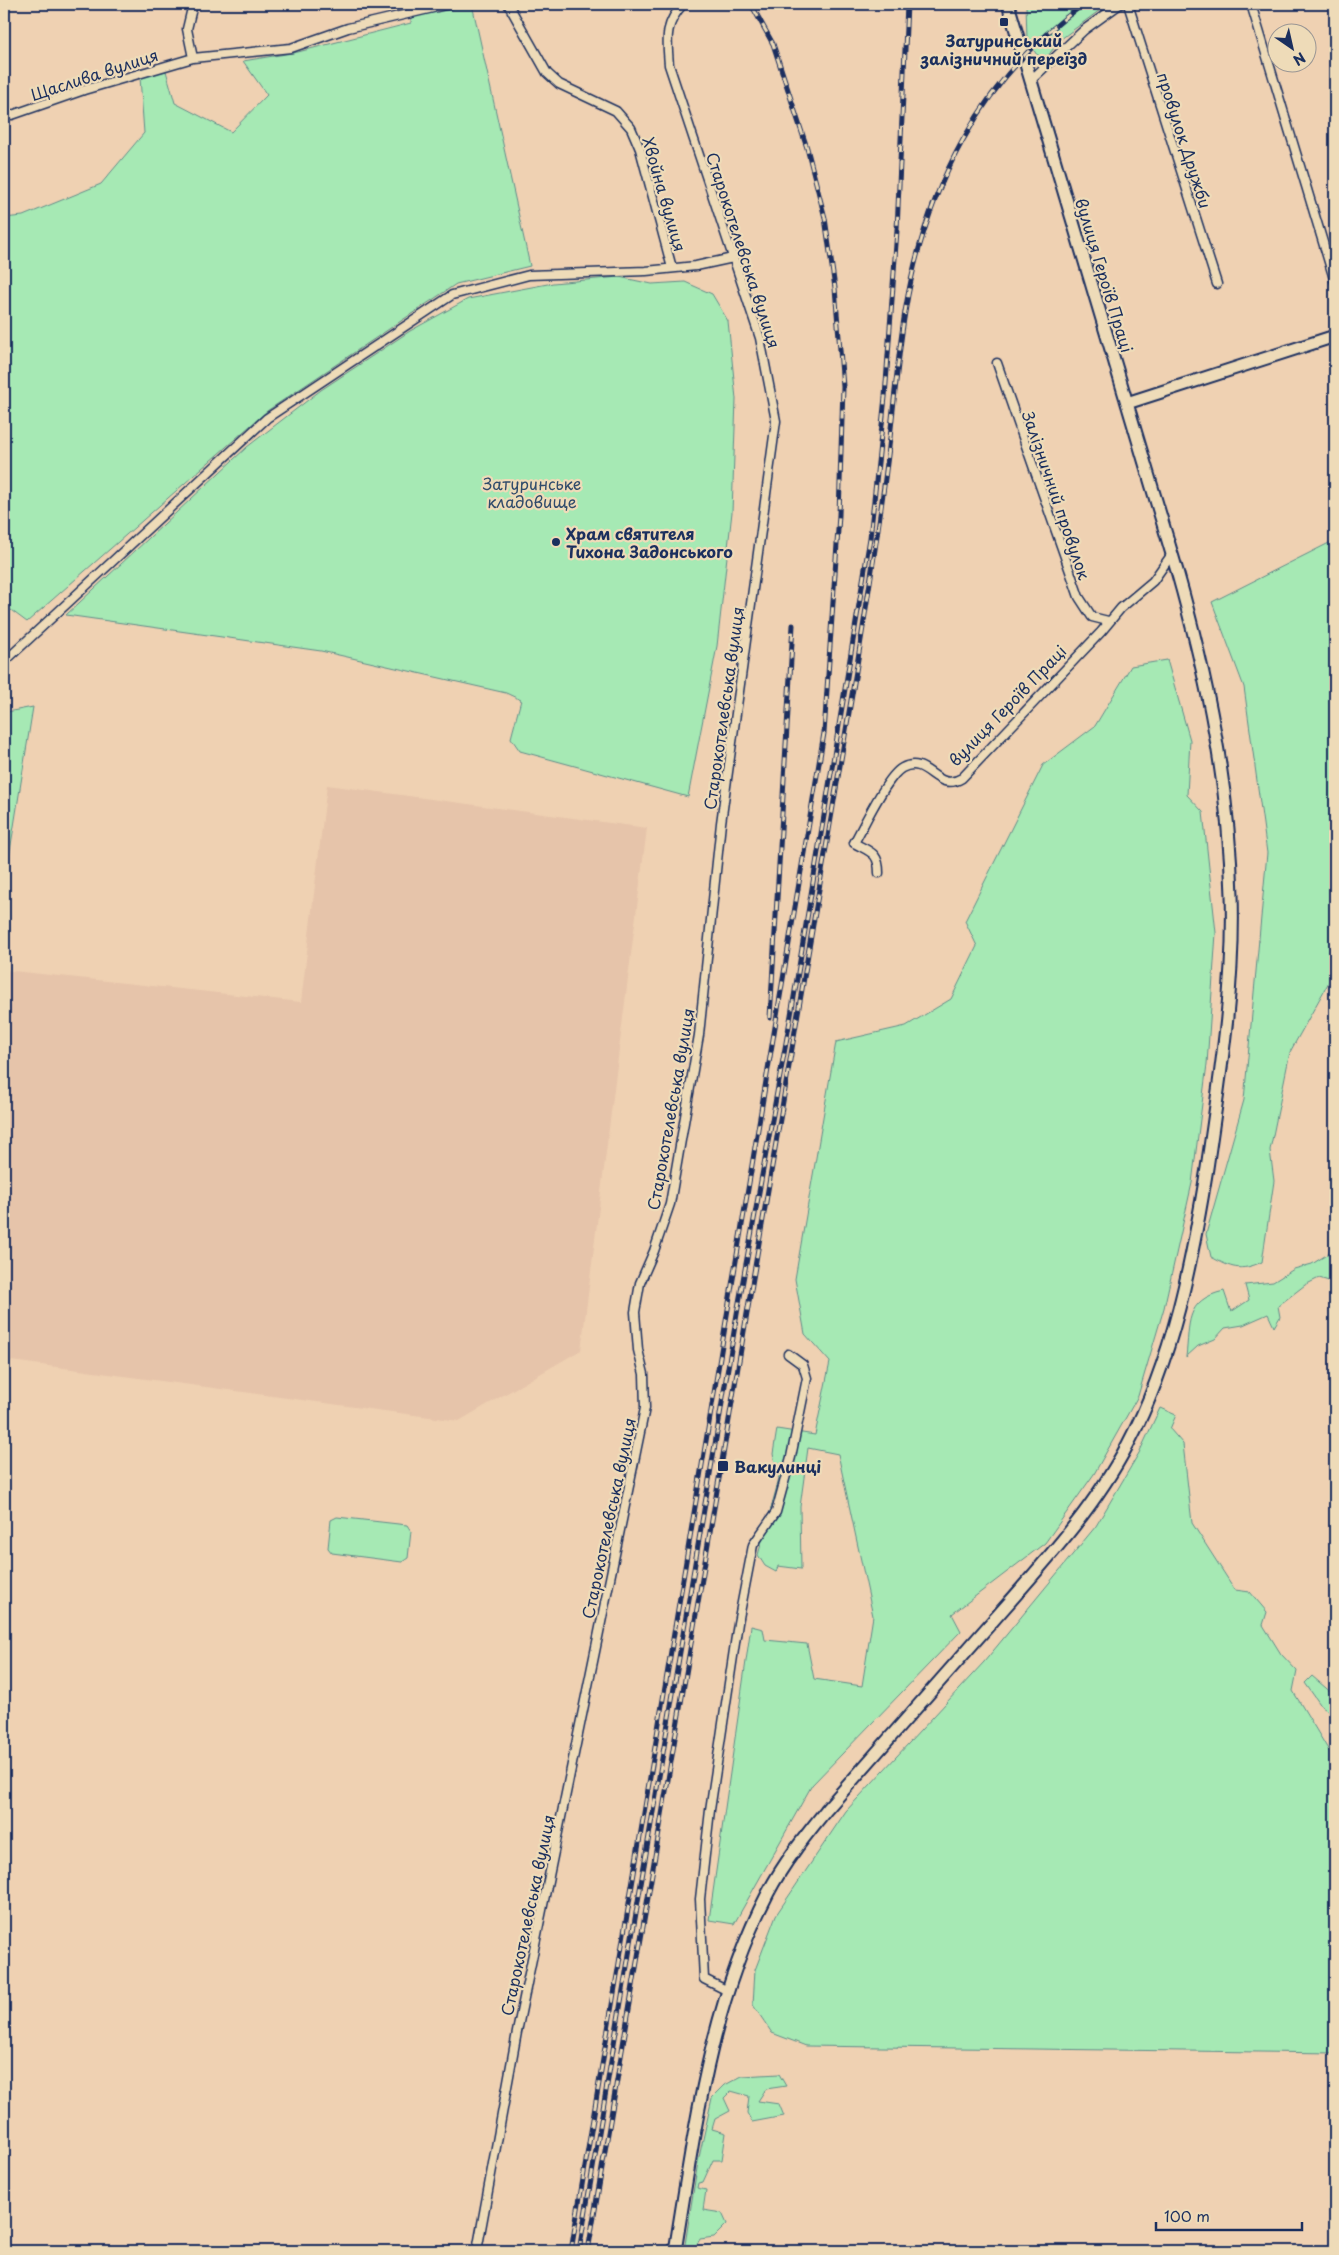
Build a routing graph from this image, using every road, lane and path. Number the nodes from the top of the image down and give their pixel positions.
1 (194, 4) edge
2 (450, 4) edge
3 (507, 4) edge
4 (683, 4) edge
5 (1008, 4) edge
6 (1120, 4) edge
7 (1128, 4) edge
8 (1251, 4) edge
9 (193, 58) junction
10 (1030, 81) junction
11 (4, 116) edge
12 (733, 258) junction
13 (672, 268) junction
14 (1335, 282) edge
15 (1217, 284) dead end
16 (1335, 336) edge
17 (997, 363) dead end
18 (1127, 402) junction
19 (1172, 554) junction
20 (1108, 621) junction
21 (4, 662) edge
22 (878, 873) dead end
23 (788, 1354) dead end
24 (728, 1991) junction
25 (477, 2251) edge
26 (675, 2251) edge

1 - 9 street
2 - 9 street, Щаслива вулиця
3 - 13 street, Хвойна вулиця
4 - 12 street, Старокотелевська вулиця
5 - 10 main road, вулиця Героїв Праці
6 - 10 street
7 - 15 street, провулок Дружби
8 - 14 street
9 - 11 street, Щаслива вулиця
10 - 18 main road, вулиця Героїв Праці
12 - 13 street, Хвойна вулиця
12 - 25 street, Старокотелевська вулиця
13 - 21 street
16 - 18 main road
17 - 20 street, Залізничний провулок
18 - 19 main road, вулиця Героїв Праці
19 - 20 street, вулиця Героїв Праці
19 - 24 main road, вулиця Героїв Праці
20 - 22 street, вулиця Героїв Праці
23 - 24 street
24 - 26 main road, вулиця Героїв Праці

